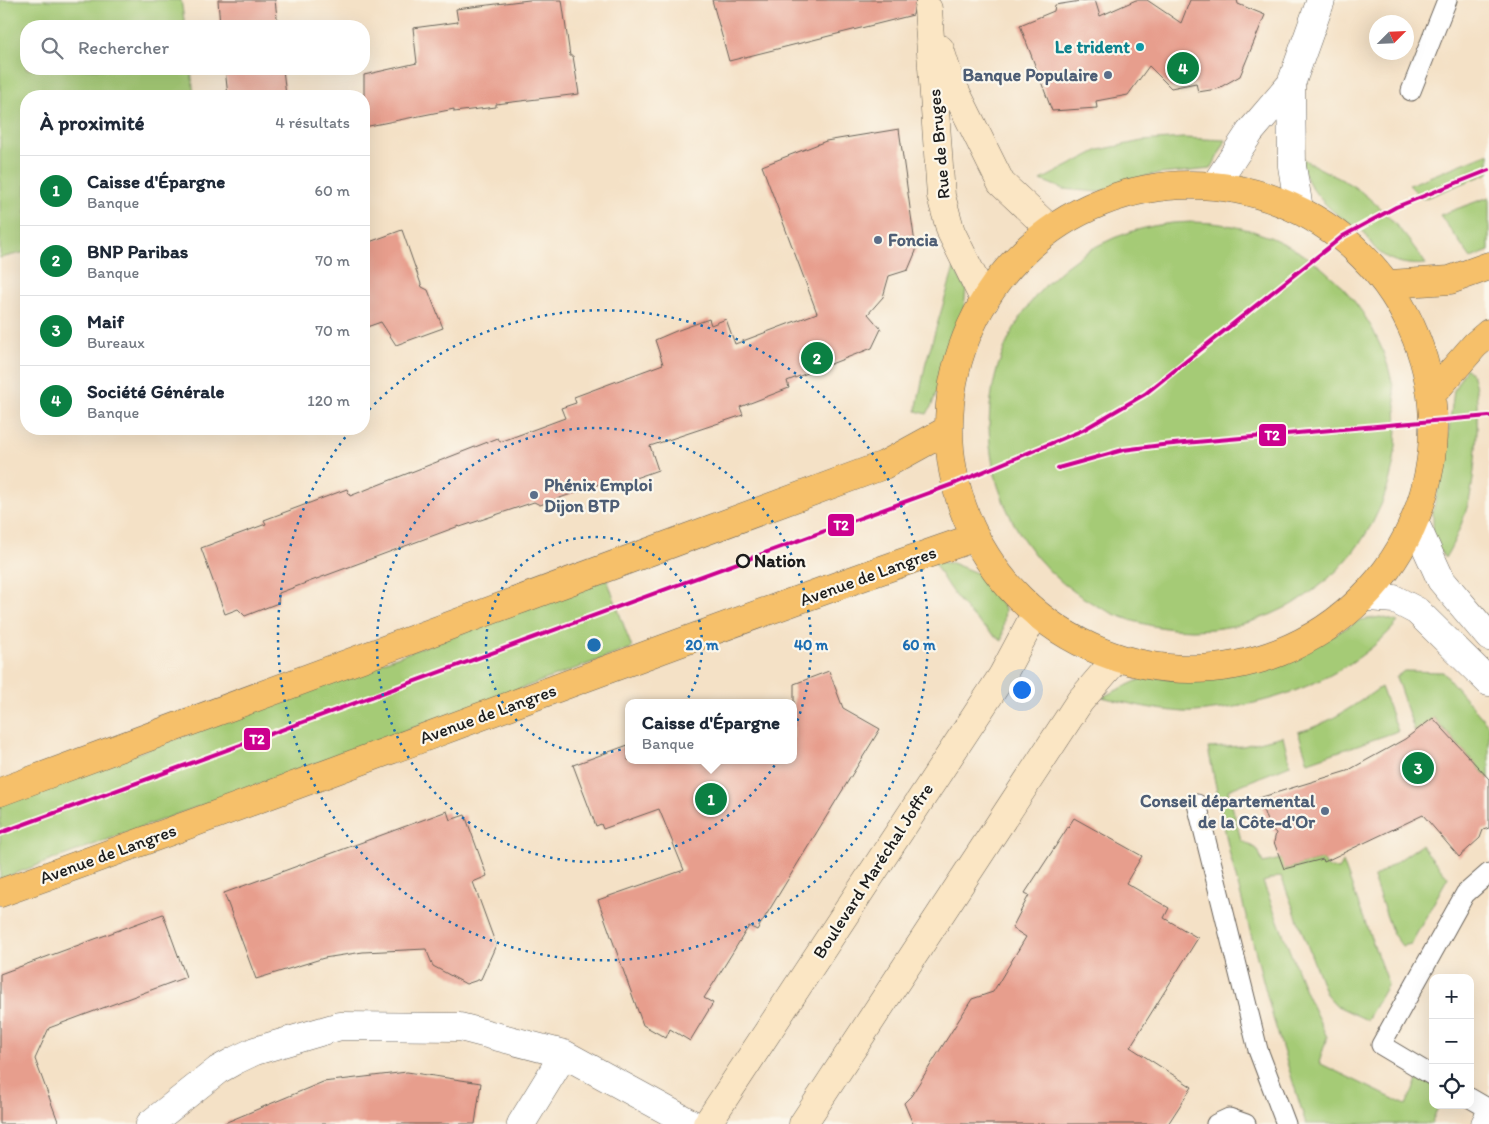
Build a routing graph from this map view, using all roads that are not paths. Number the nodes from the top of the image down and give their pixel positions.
1 (1321, 0) edge
2 (1446, 0) edge
3 (927, 5) edge
4 (1291, 84) junction
5 (1411, 91) dead end
6 (1215, 185) junction
7 (1299, 209) junction
8 (1049, 228) junction
9 (1489, 266) edge
10 (1390, 284) junction
11 (985, 301) junction
12 (1489, 333) edge
13 (1432, 394) junction
14 (944, 432) junction
15 (1415, 523) junction
16 (976, 537) junction
17 (1369, 596) junction
18 (1035, 614) junction
19 (1489, 637) edge
20 (1117, 658) junction
21 (1489, 682) edge
22 (0, 792) edge
23 (1197, 804) dead end
24 (1489, 873) edge
25 (0, 893) edge
26 (564, 1054) junction
27 (1429, 1074) edge
28 (1474, 1101) edge
29 (1489, 1110) edge
30 (1489, 1117) edge
31 (150, 1124) edge
32 (521, 1124) edge
33 (692, 1124) edge
34 (706, 1124) edge
35 (803, 1124) edge
36 (1216, 1124) edge
37 (1246, 1124) edge
38 (1286, 1124) edge
39 (1485, 1124) edge

1 - 4 street
2 - 5 lane
3 - 8 main road, Rue de Bruges
3 - 11 main road, Rue de Bruges
4 - 6 street
4 - 7 street
6 - 7 main road
6 - 8 main road
7 - 10 main road
8 - 11 main road
9 - 10 main road
10 - 13 main road
11 - 14 main road
12 - 13 main road
13 - 15 main road
14 - 16 main road
14 - 22 main road
15 - 17 main road
15 - 19 street
16 - 18 main road
16 - 25 main road, Avenue de Langres
17 - 20 main road
17 - 21 street
18 - 20 main road
18 - 34 main road, Boulevard Maréchal Joffre
20 - 35 main road
23 - 38 lane
24 - 27 lane
26 - 31 street
26 - 32 street
26 - 33 street
28 - 29 lane
30 - 39 street
36 - 37 lane

